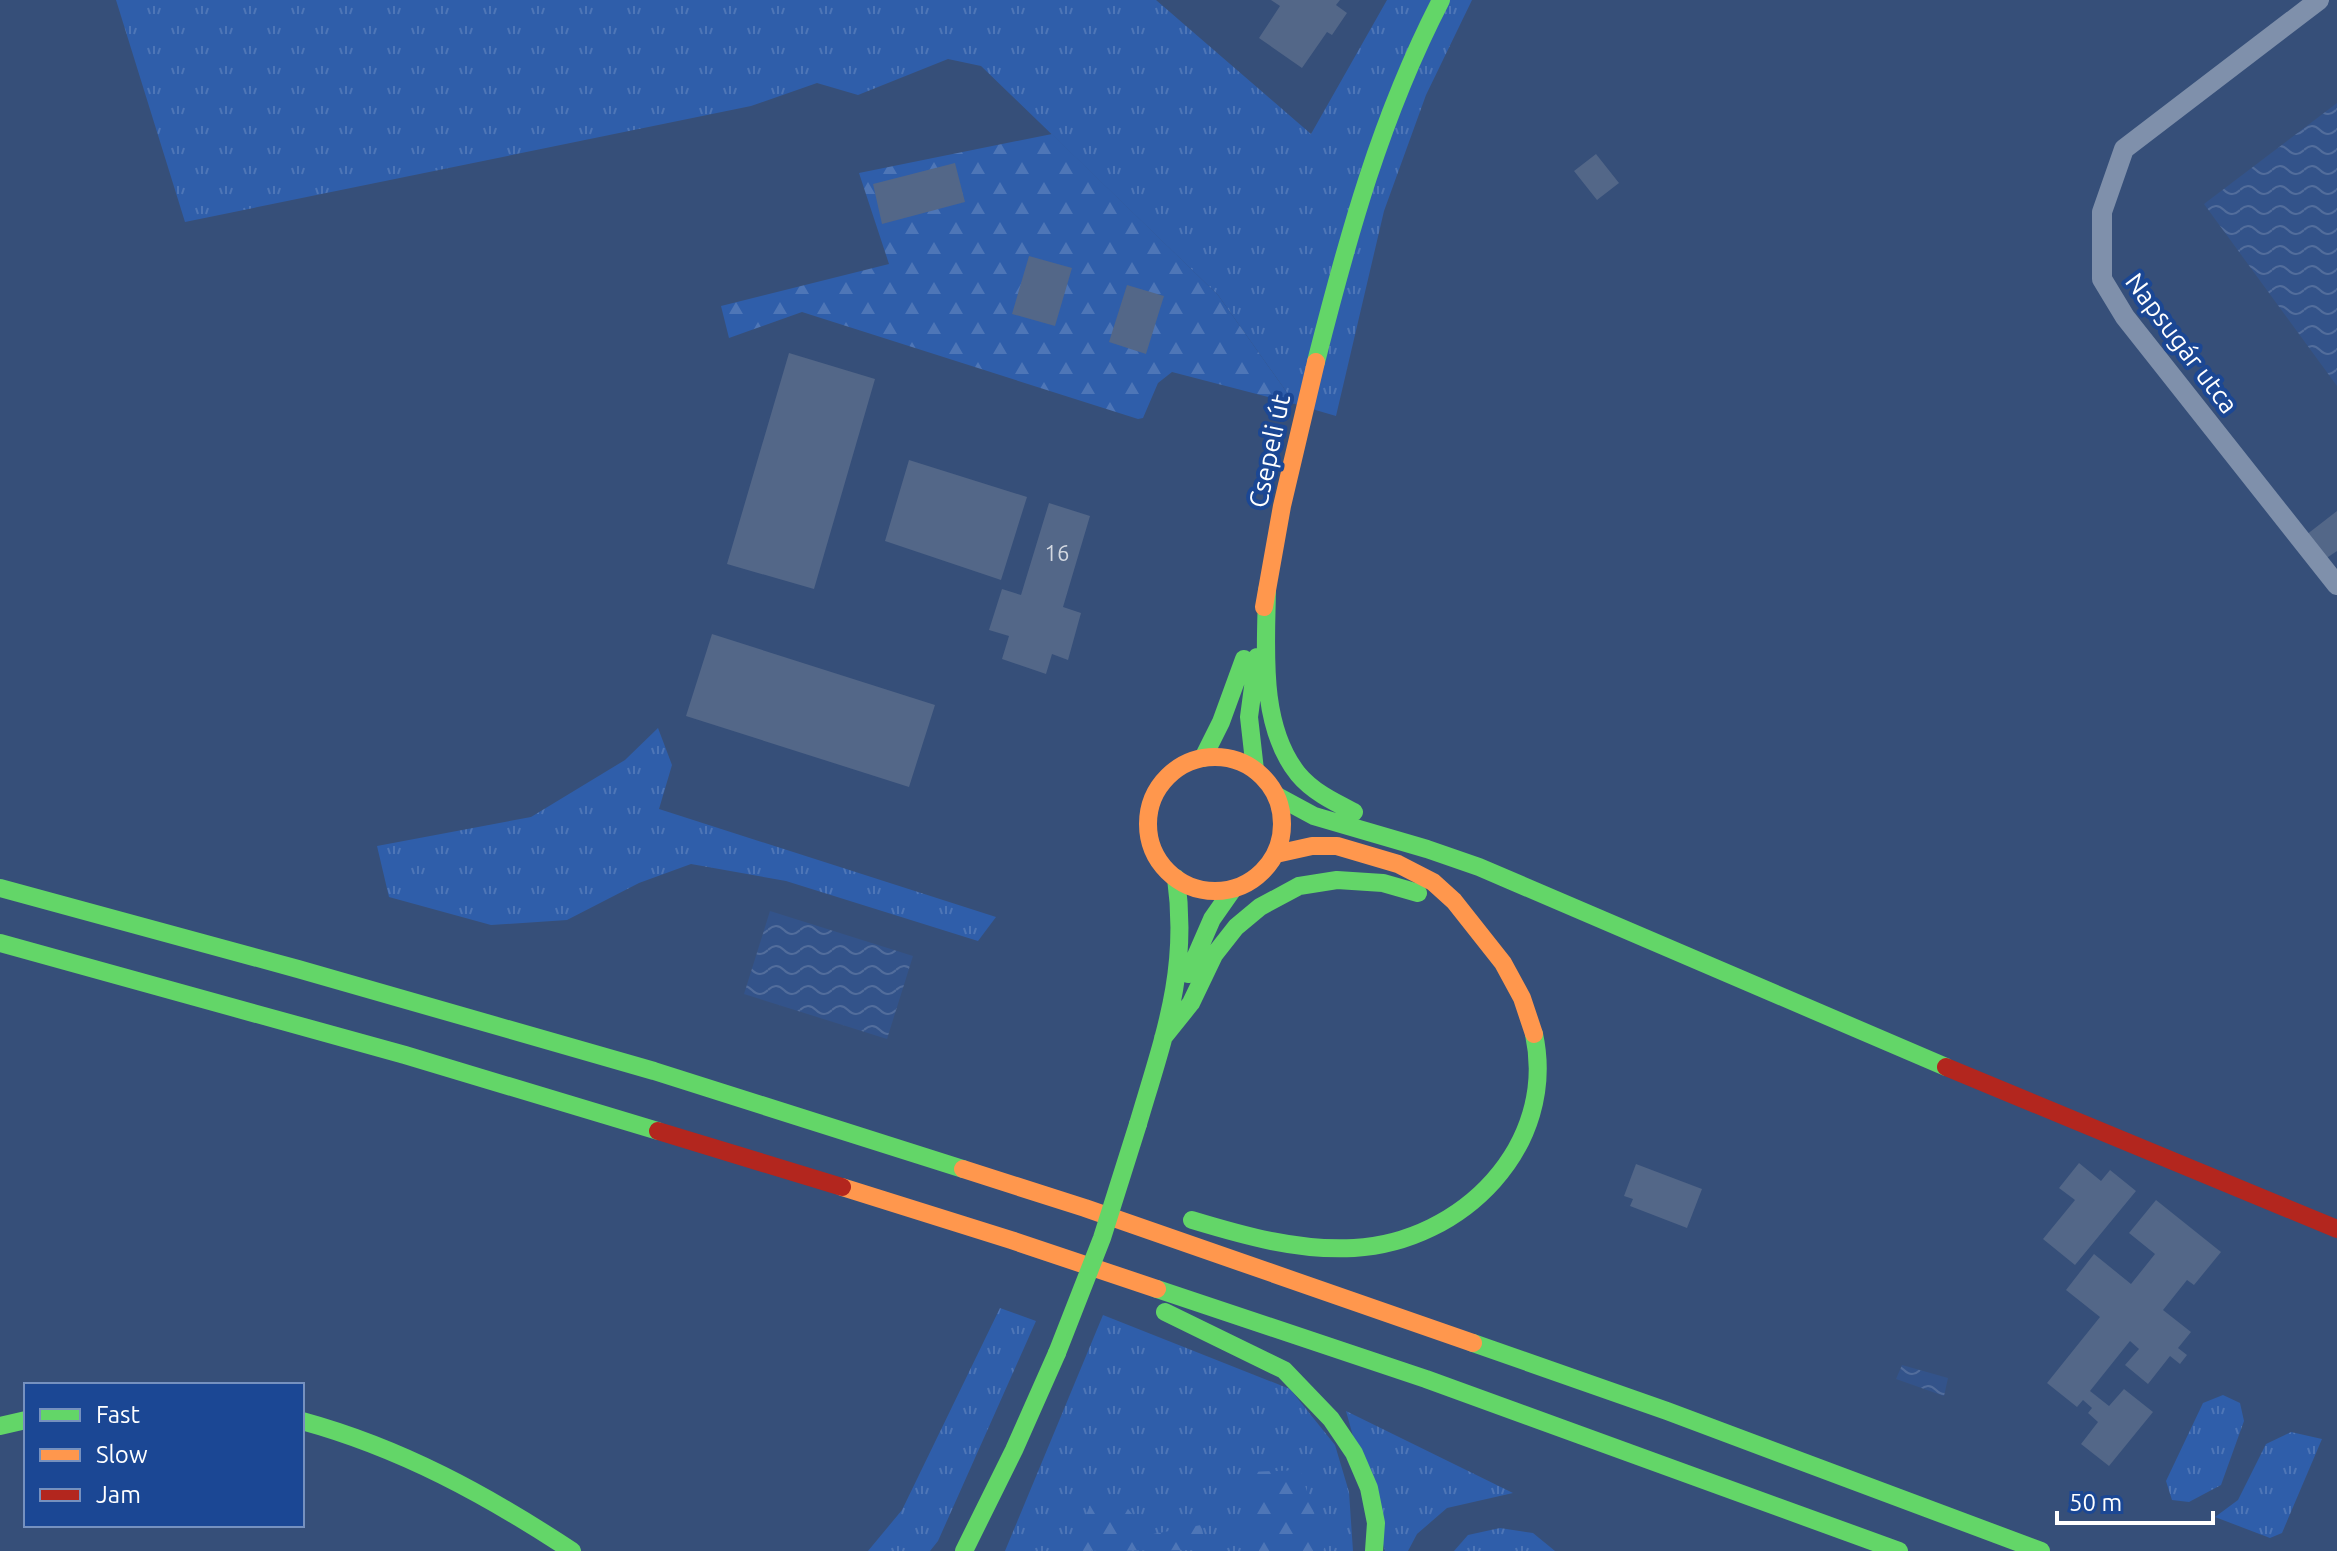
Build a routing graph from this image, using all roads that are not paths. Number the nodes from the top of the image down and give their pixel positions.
1 (1441, 0) edge
2 (2319, 0) edge
3 (2337, 585) edge
4 (1267, 590) junction
5 (1203, 758) junction
6 (1255, 770) junction
7 (1277, 796) junction
8 (1427, 849) junction
9 (1276, 854) junction
10 (1176, 878) junction
11 (0, 888) edge
12 (1233, 889) junction
13 (1471, 922) junction
14 (0, 943) edge
15 (1163, 1038) junction
16 (1085, 1208) junction
17 (2337, 1229) edge
18 (1011, 1240) junction
19 (24, 1420) edge
20 (304, 1422) edge
21 (0, 1426) edge
22 (572, 1551) edge
23 (964, 1551) edge
24 (1374, 1551) edge
25 (1899, 1551) edge
26 (2041, 1551) edge

1 - 4 main road, Csepeli út
2 - 3 street, Napsugár utca
4 - 5 main road, Csepeli út
4 - 6 main road, Csepeli út
4 - 8 main road
5 - 6 main road
5 - 10 main road
6 - 7 main road
7 - 8 main road
7 - 9 main road
8 - 17 main road
9 - 12 main road
9 - 13 main road
10 - 12 main road
10 - 15 main road
11 - 16 main road
12 - 15 main road
13 - 15 main road
13 - 16 main road
14 - 18 main road
15 - 23 main road, bridge
16 - 26 main road
18 - 24 main road
18 - 25 main road
19 - 21 main road
20 - 22 main road

